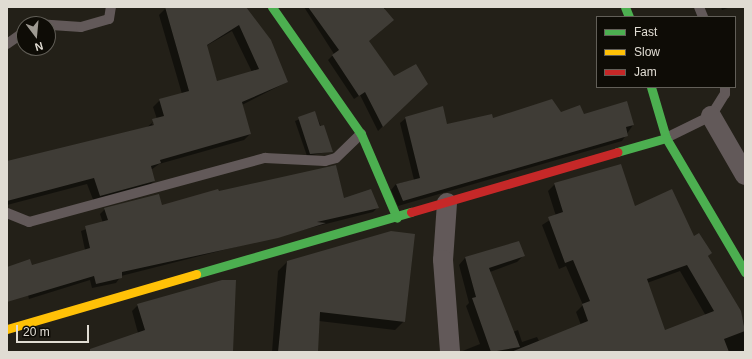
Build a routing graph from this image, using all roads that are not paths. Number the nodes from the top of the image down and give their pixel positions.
1 (111, 7) edge
2 (272, 7) edge
3 (56, 25) edge
4 (16, 38) edge
5 (7, 44) edge
6 (651, 88) edge
7 (725, 88) edge
8 (711, 116) junction
9 (361, 134) junction
10 (666, 138) junction
11 (745, 175) edge
12 (447, 203) junction
13 (7, 213) edge
14 (397, 218) junction
15 (745, 272) edge
16 (7, 329) edge
17 (450, 352) edge

1 - 3 lane
2 - 9 street
4 - 5 lane
6 - 10 street
7 - 8 lane
8 - 10 lane
8 - 11 street
9 - 13 lane
9 - 14 street
10 - 12 street
10 - 15 street
12 - 14 street
12 - 17 street
14 - 16 street

